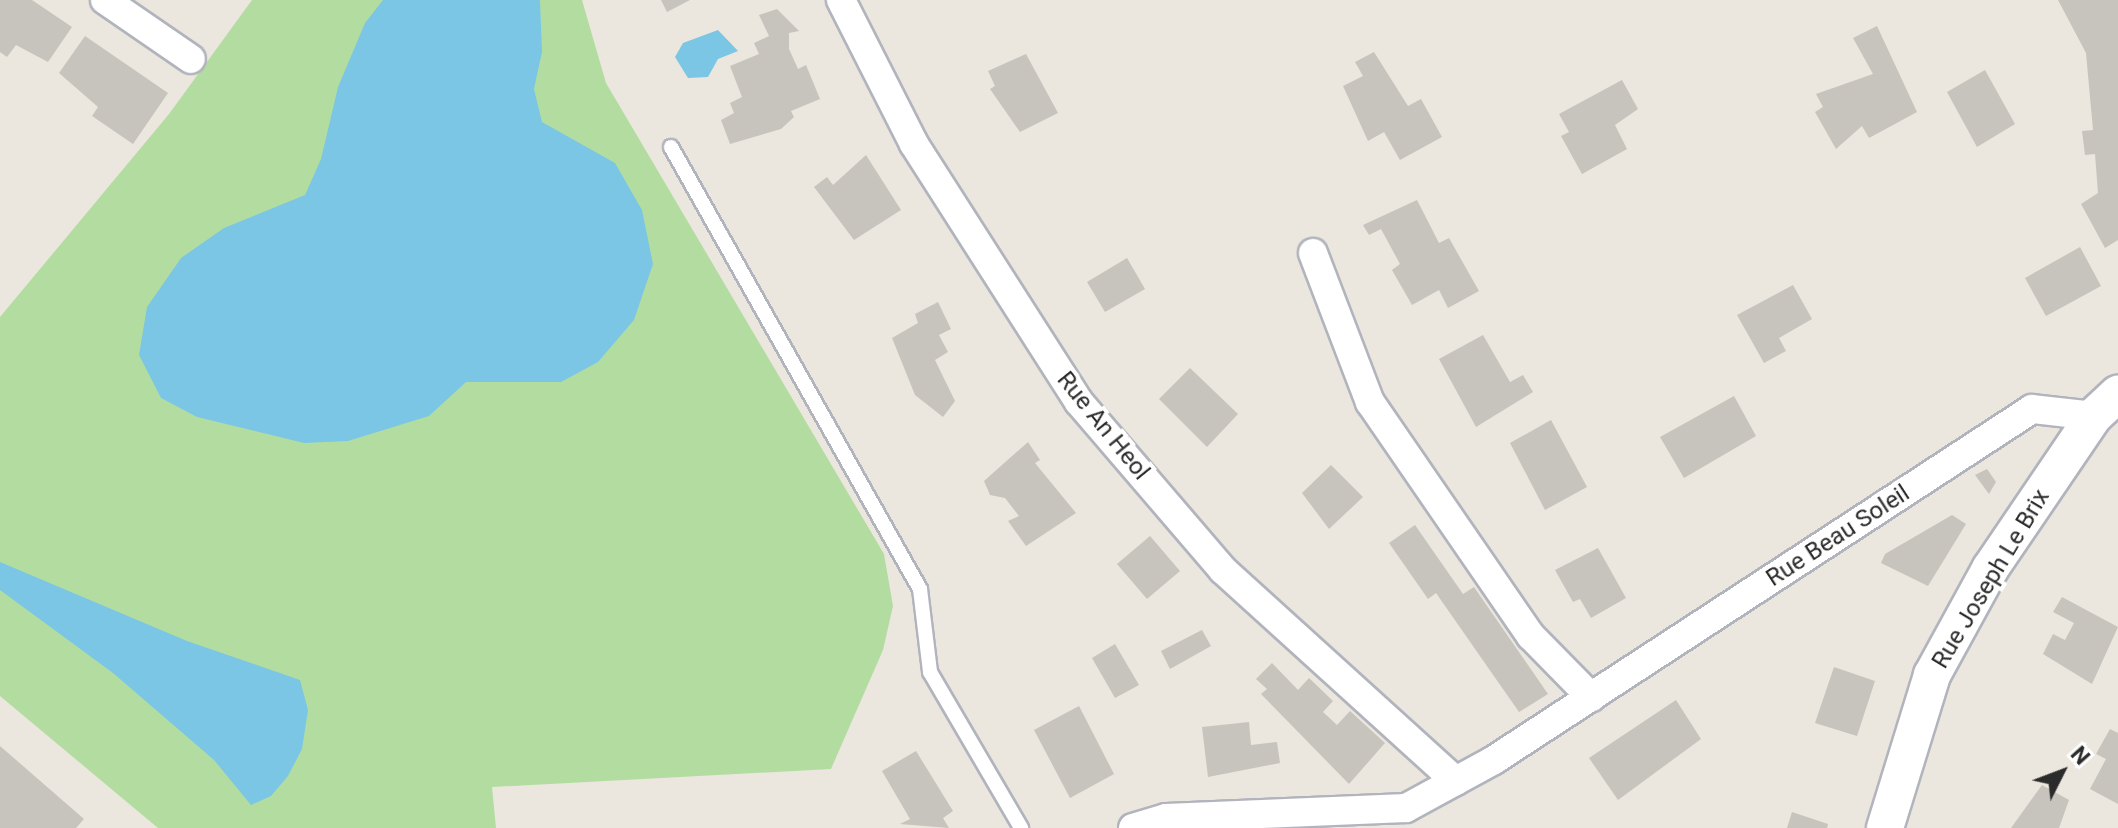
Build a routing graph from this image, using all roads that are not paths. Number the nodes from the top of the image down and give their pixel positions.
1 (105, 0) edge
2 (841, 0) edge
3 (191, 59) dead end
4 (671, 147) dead end
5 (1313, 253) dead end
6 (2106, 405) edge
7 (1591, 697) junction
8 (1456, 781) junction
9 (1021, 828) edge
10 (1133, 828) edge
11 (1885, 828) edge

1 - 3 street
2 - 8 street, Rue An Heol
4 - 9 lane
5 - 7 street
6 - 7 street, Rue Beau Soleil
6 - 11 street, Rue Joseph Le Brix
7 - 8 street, Rue Beau Soleil
8 - 10 street, Rue Beau Soleil

